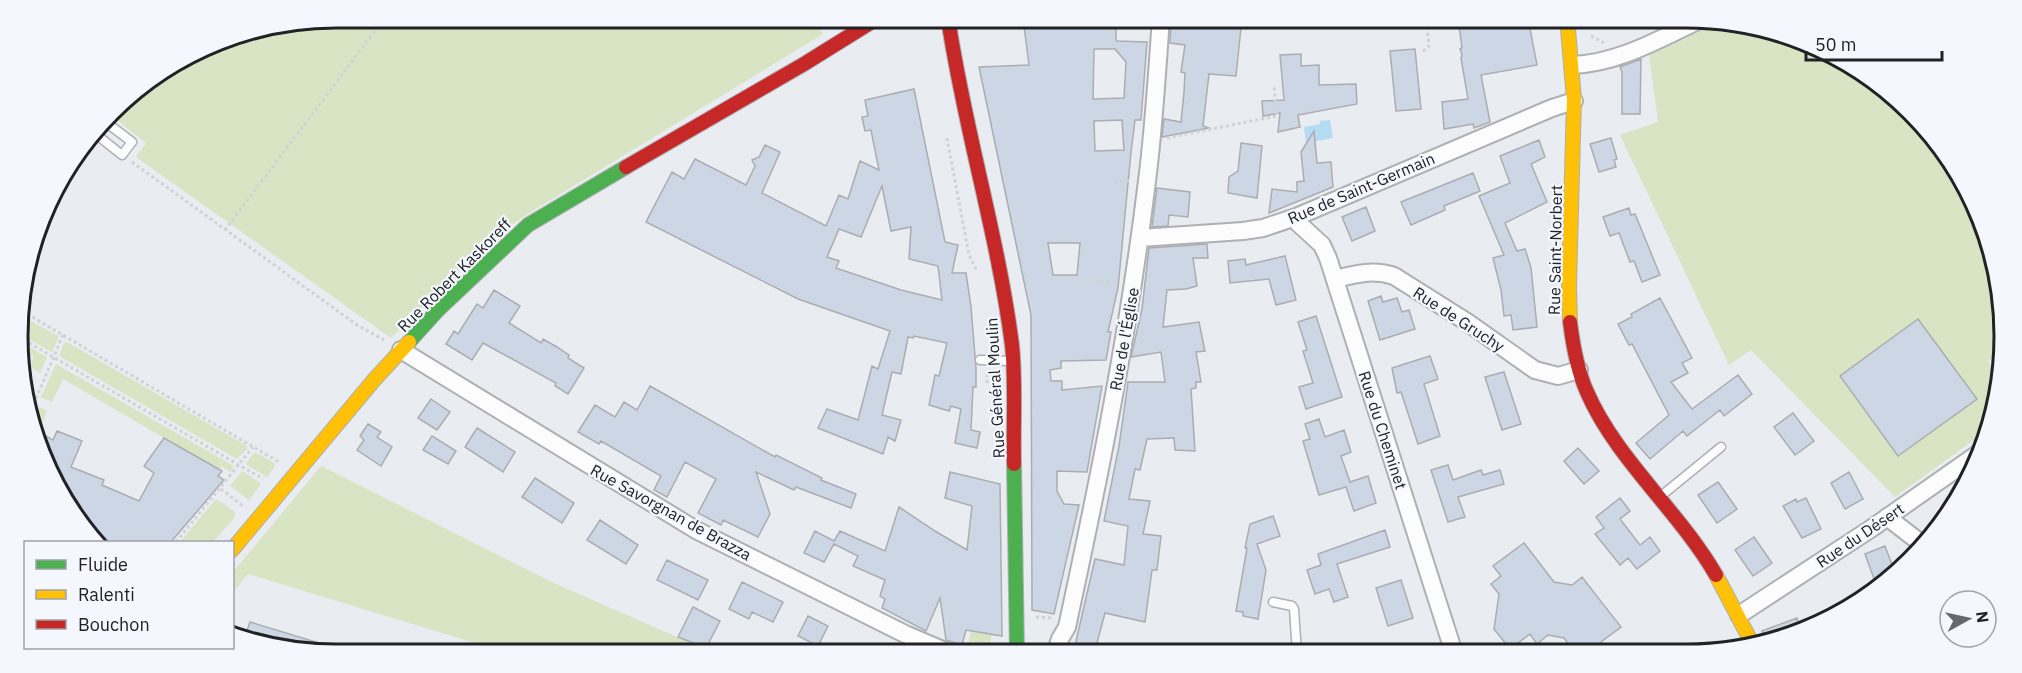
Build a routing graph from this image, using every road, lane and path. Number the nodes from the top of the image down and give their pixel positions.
1 (377, 28) edge
2 (863, 28) edge
3 (950, 28) edge
4 (1160, 28) edge
5 (1427, 28) edge
6 (1568, 28) edge
7 (1682, 28) edge
8 (1581, 31) dead end
9 (1611, 46) dead end
10 (1424, 51) dead end
11 (1573, 65) junction
12 (1274, 86) dead end
13 (1574, 101) junction
14 (112, 126) edge
15 (101, 138) edge
16 (1157, 140) dead end
17 (122, 155) junction
18 (1139, 180) dead end
19 (1114, 182) dead end
20 (1296, 217) junction
21 (225, 230) junction
22 (1140, 238) junction
23 (1335, 279) junction
24 (1095, 282) dead end
25 (1122, 284) dead end
26 (29, 315) edge
27 (63, 335) junction
28 (28, 343) edge
29 (401, 350) junction
30 (53, 357) junction
31 (980, 360) dead end
32 (1013, 361) junction
33 (1579, 370) junction
34 (35, 400) edge
35 (253, 447) junction
36 (1721, 447) dead end
37 (1967, 461) edge
38 (239, 465) junction
39 (287, 466) dead end
40 (263, 480) dead end
41 (220, 489) junction
42 (1661, 496) junction
43 (246, 509) dead end
44 (1887, 517) junction
45 (1917, 540) edge
46 (178, 541) edge
47 (234, 548) edge
48 (1273, 602) dead end
49 (1739, 615) junction
50 (1034, 617) dead end
51 (1060, 619) dead end
52 (1750, 638) edge
53 (928, 644) edge
54 (1017, 644) edge
55 (1058, 644) edge
56 (1296, 644) edge
57 (1451, 644) edge

1 - 21 path
2 - 29 street, Rue Robert Kaskoreff
3 - 32 street, Rue Général Moulin
4 - 22 street, Rue de l'Église
5 - 10 path
6 - 11 street, Rue Saint-Norbert
7 - 11 street
8 - 9 path
11 - 13 street, Rue Saint-Norbert
12 - 16 path
13 - 20 street, Rue de Saint-Germain
13 - 33 street, Rue Saint-Norbert
14 - 17 lane
15 - 17 lane
17 - 21 path
18 - 19 path
20 - 22 street, Rue de Saint-Germain
20 - 23 street, Rue du Cheminet
21 - 29 path
22 - 55 street, Rue de l'Église
23 - 33 street, Rue de Gruchy
23 - 57 street, Rue du Cheminet
24 - 25 path
26 - 27 path
27 - 30 path
27 - 35 path
28 - 30 path
29 - 47 street, Rue Robert Kaskoreff
29 - 53 street, Rue Savorgnan de Brazza
30 - 34 path
30 - 38 path
31 - 32 lane
32 - 54 street, Rue Général Moulin
33 - 42 street, Rue Saint-Norbert
35 - 38 path
35 - 39 path
36 - 42 lane
37 - 44 street, Rue du Désert
38 - 40 path
38 - 41 path
41 - 43 path
41 - 46 path
42 - 49 street, Rue Saint-Norbert
44 - 45 street
44 - 49 street, Rue du Désert
48 - 56 lane
49 - 52 street, Rue Saint-Norbert
50 - 51 path

